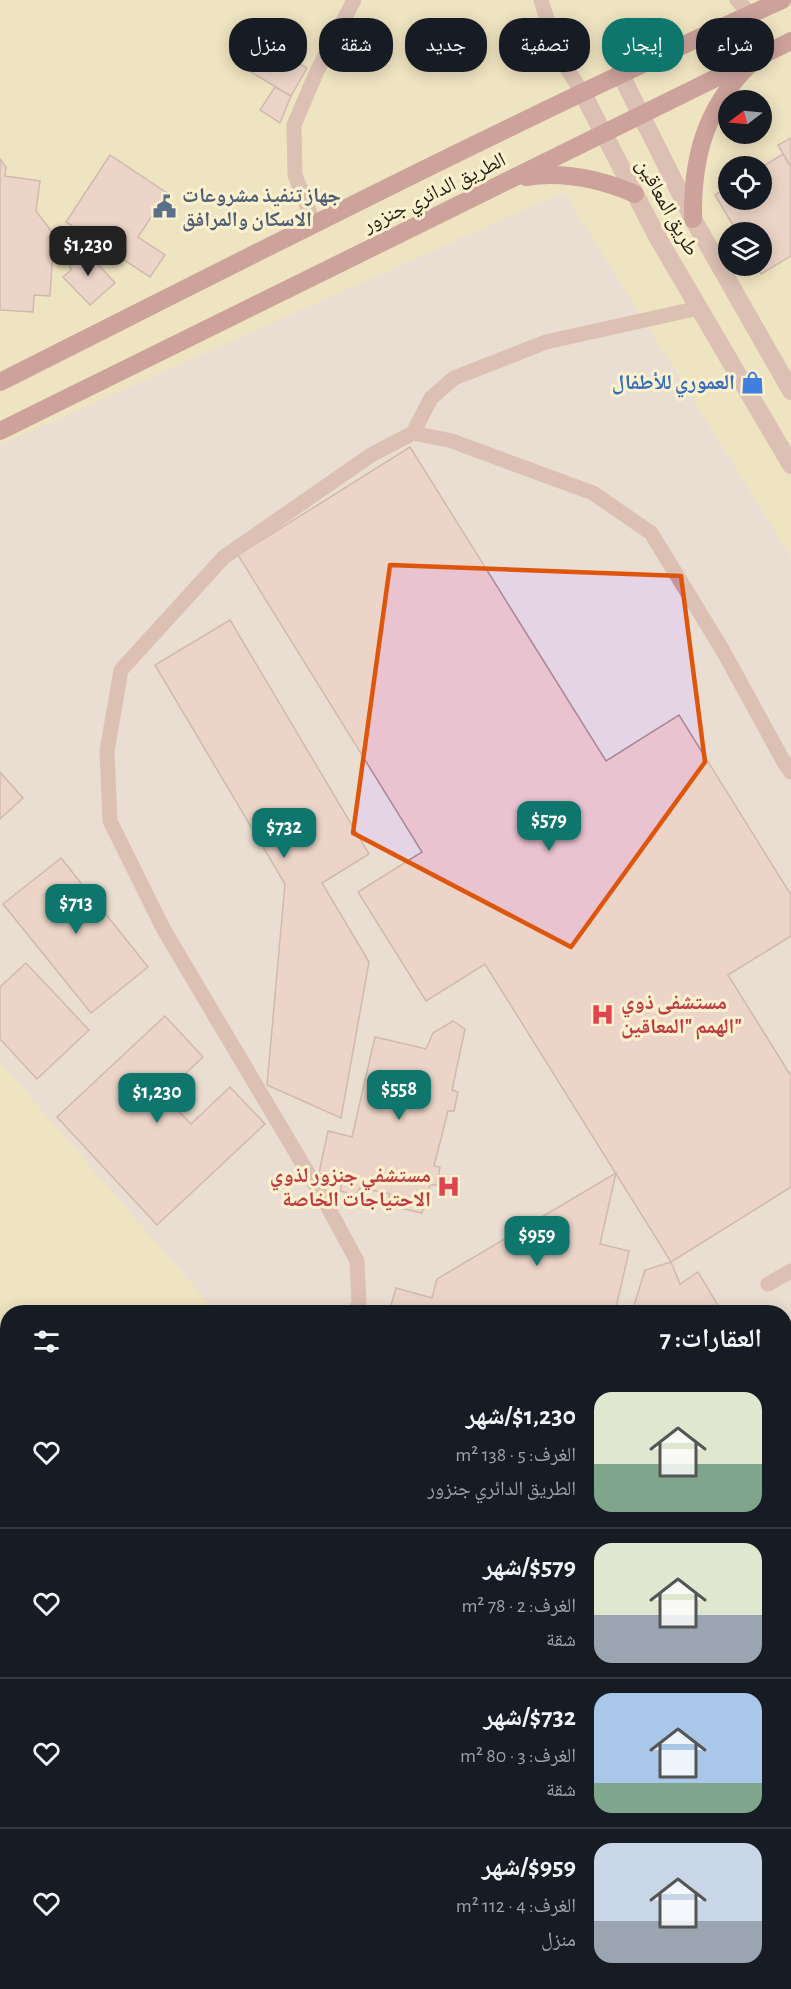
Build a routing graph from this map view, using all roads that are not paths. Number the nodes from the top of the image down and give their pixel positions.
1 (354, 0) edge
2 (541, 0) edge
3 (737, 0) edge
4 (782, 0) edge
5 (751, 14) junction
6 (791, 41) edge
7 (774, 49) edge
8 (726, 72) edge
9 (742, 72) edge
10 (620, 73) junction
11 (582, 92) junction
12 (641, 115) junction
13 (604, 135) junction
14 (513, 179) junction
15 (635, 194) junction
16 (693, 219) junction
17 (314, 224) junction
18 (699, 308) junction
19 (0, 382) edge
20 (791, 392) edge
21 (0, 432) edge
22 (412, 433) junction
23 (791, 465) edge
24 (791, 772) edge
25 (791, 1271) edge
26 (768, 1284) dead end
27 (358, 1305) edge

1 - 17 lane
2 - 11 lane
3 - 5 lane
4 - 5 main road, الطريق الدائري جنزور
5 - 10 main road, الطريق الدائري جنزور
6 - 7 main road, الطريق الدائري جنزور
8 - 12 main road, الطريق الدائري جنزور
9 - 16 main road
10 - 11 main road, الطريق الدائري جنزور
10 - 12 street, طريق المعاقين
11 - 13 street, طريق المعاقين
11 - 17 main road, الطريق الدائري جنزور
12 - 13 main road, الطريق الدائري جنزور
12 - 16 street, طريق المعاقين
13 - 14 main road, الطريق الدائري جنزور
13 - 15 street, طريق المعاقين
14 - 15 main road
14 - 21 main road, الطريق الدائري جنزور
15 - 18 street, طريق المعاقين
16 - 20 street, طريق المعاقين
17 - 19 main road, الطريق الدائري جنزور
18 - 22 lane
18 - 23 street, طريق المعاقين
22 - 24 lane
22 - 27 lane
25 - 26 lane

